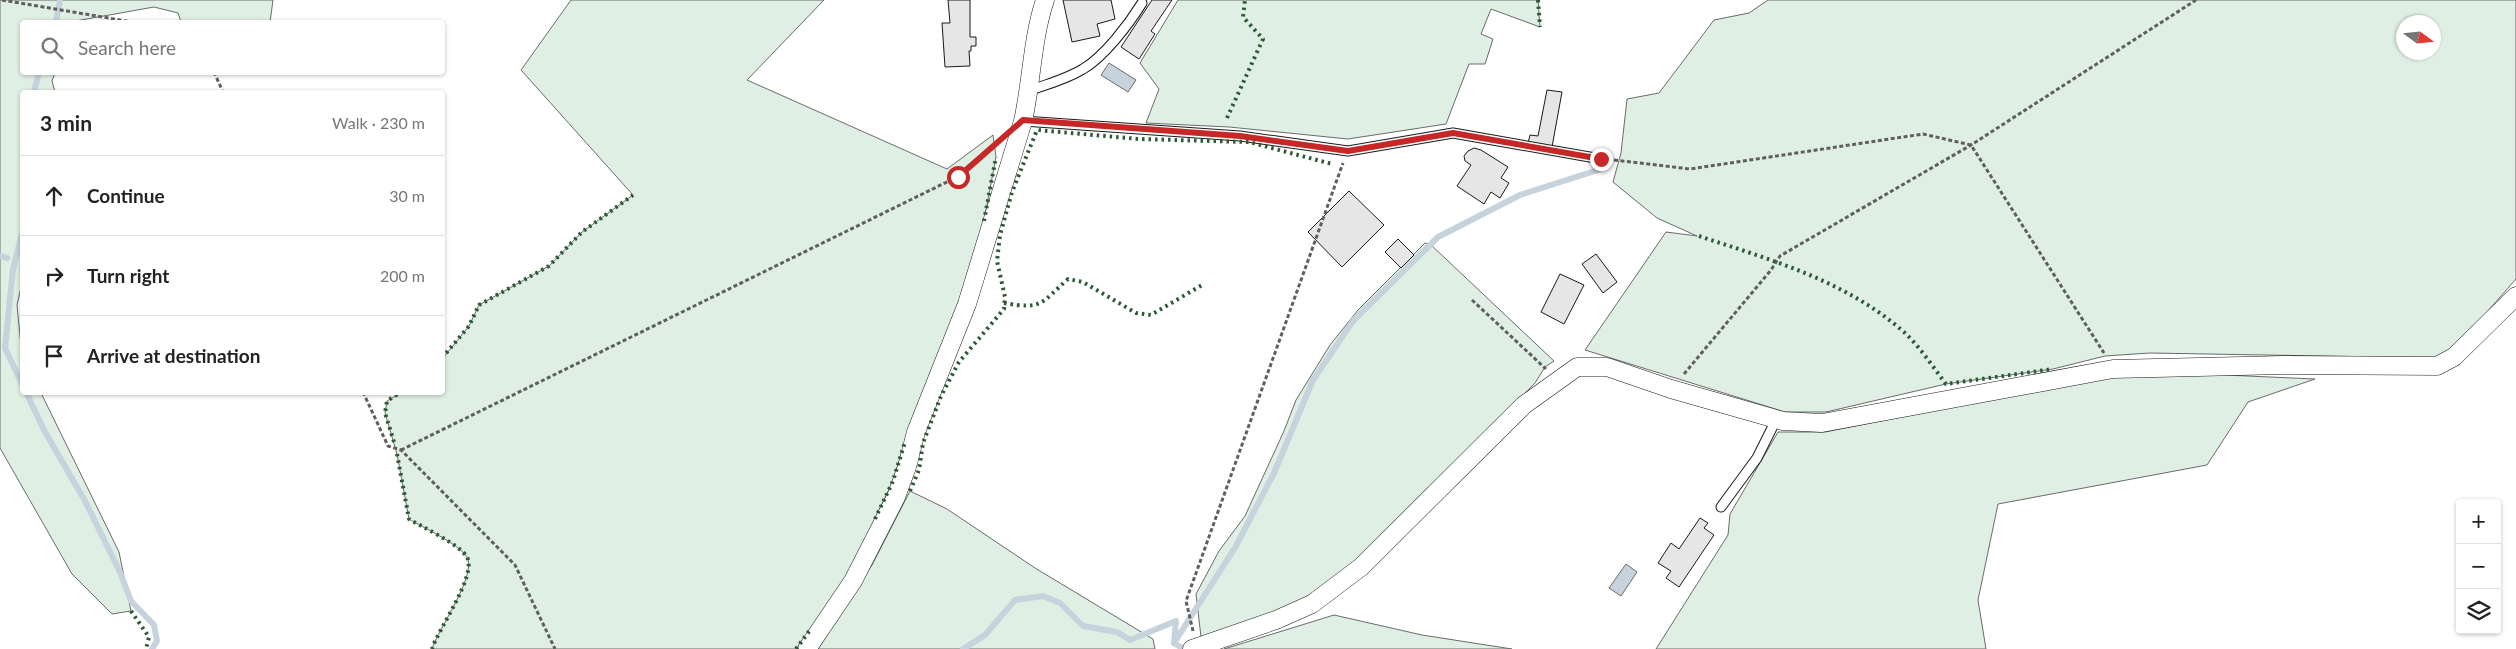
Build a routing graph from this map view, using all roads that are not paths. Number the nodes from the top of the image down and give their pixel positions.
1 (1045, 0) edge
2 (1142, 3) dead end
3 (1029, 91) junction
4 (1023, 120) junction
5 (1601, 159) road end
6 (2516, 296) edge
7 (1776, 420) junction
8 (1721, 507) dead end
9 (1195, 648) edge
10 (807, 649) edge

1 - 3 street
2 - 3 lane
3 - 4 street
4 - 5 lane
4 - 10 street
6 - 7 street
7 - 8 lane
7 - 9 street

